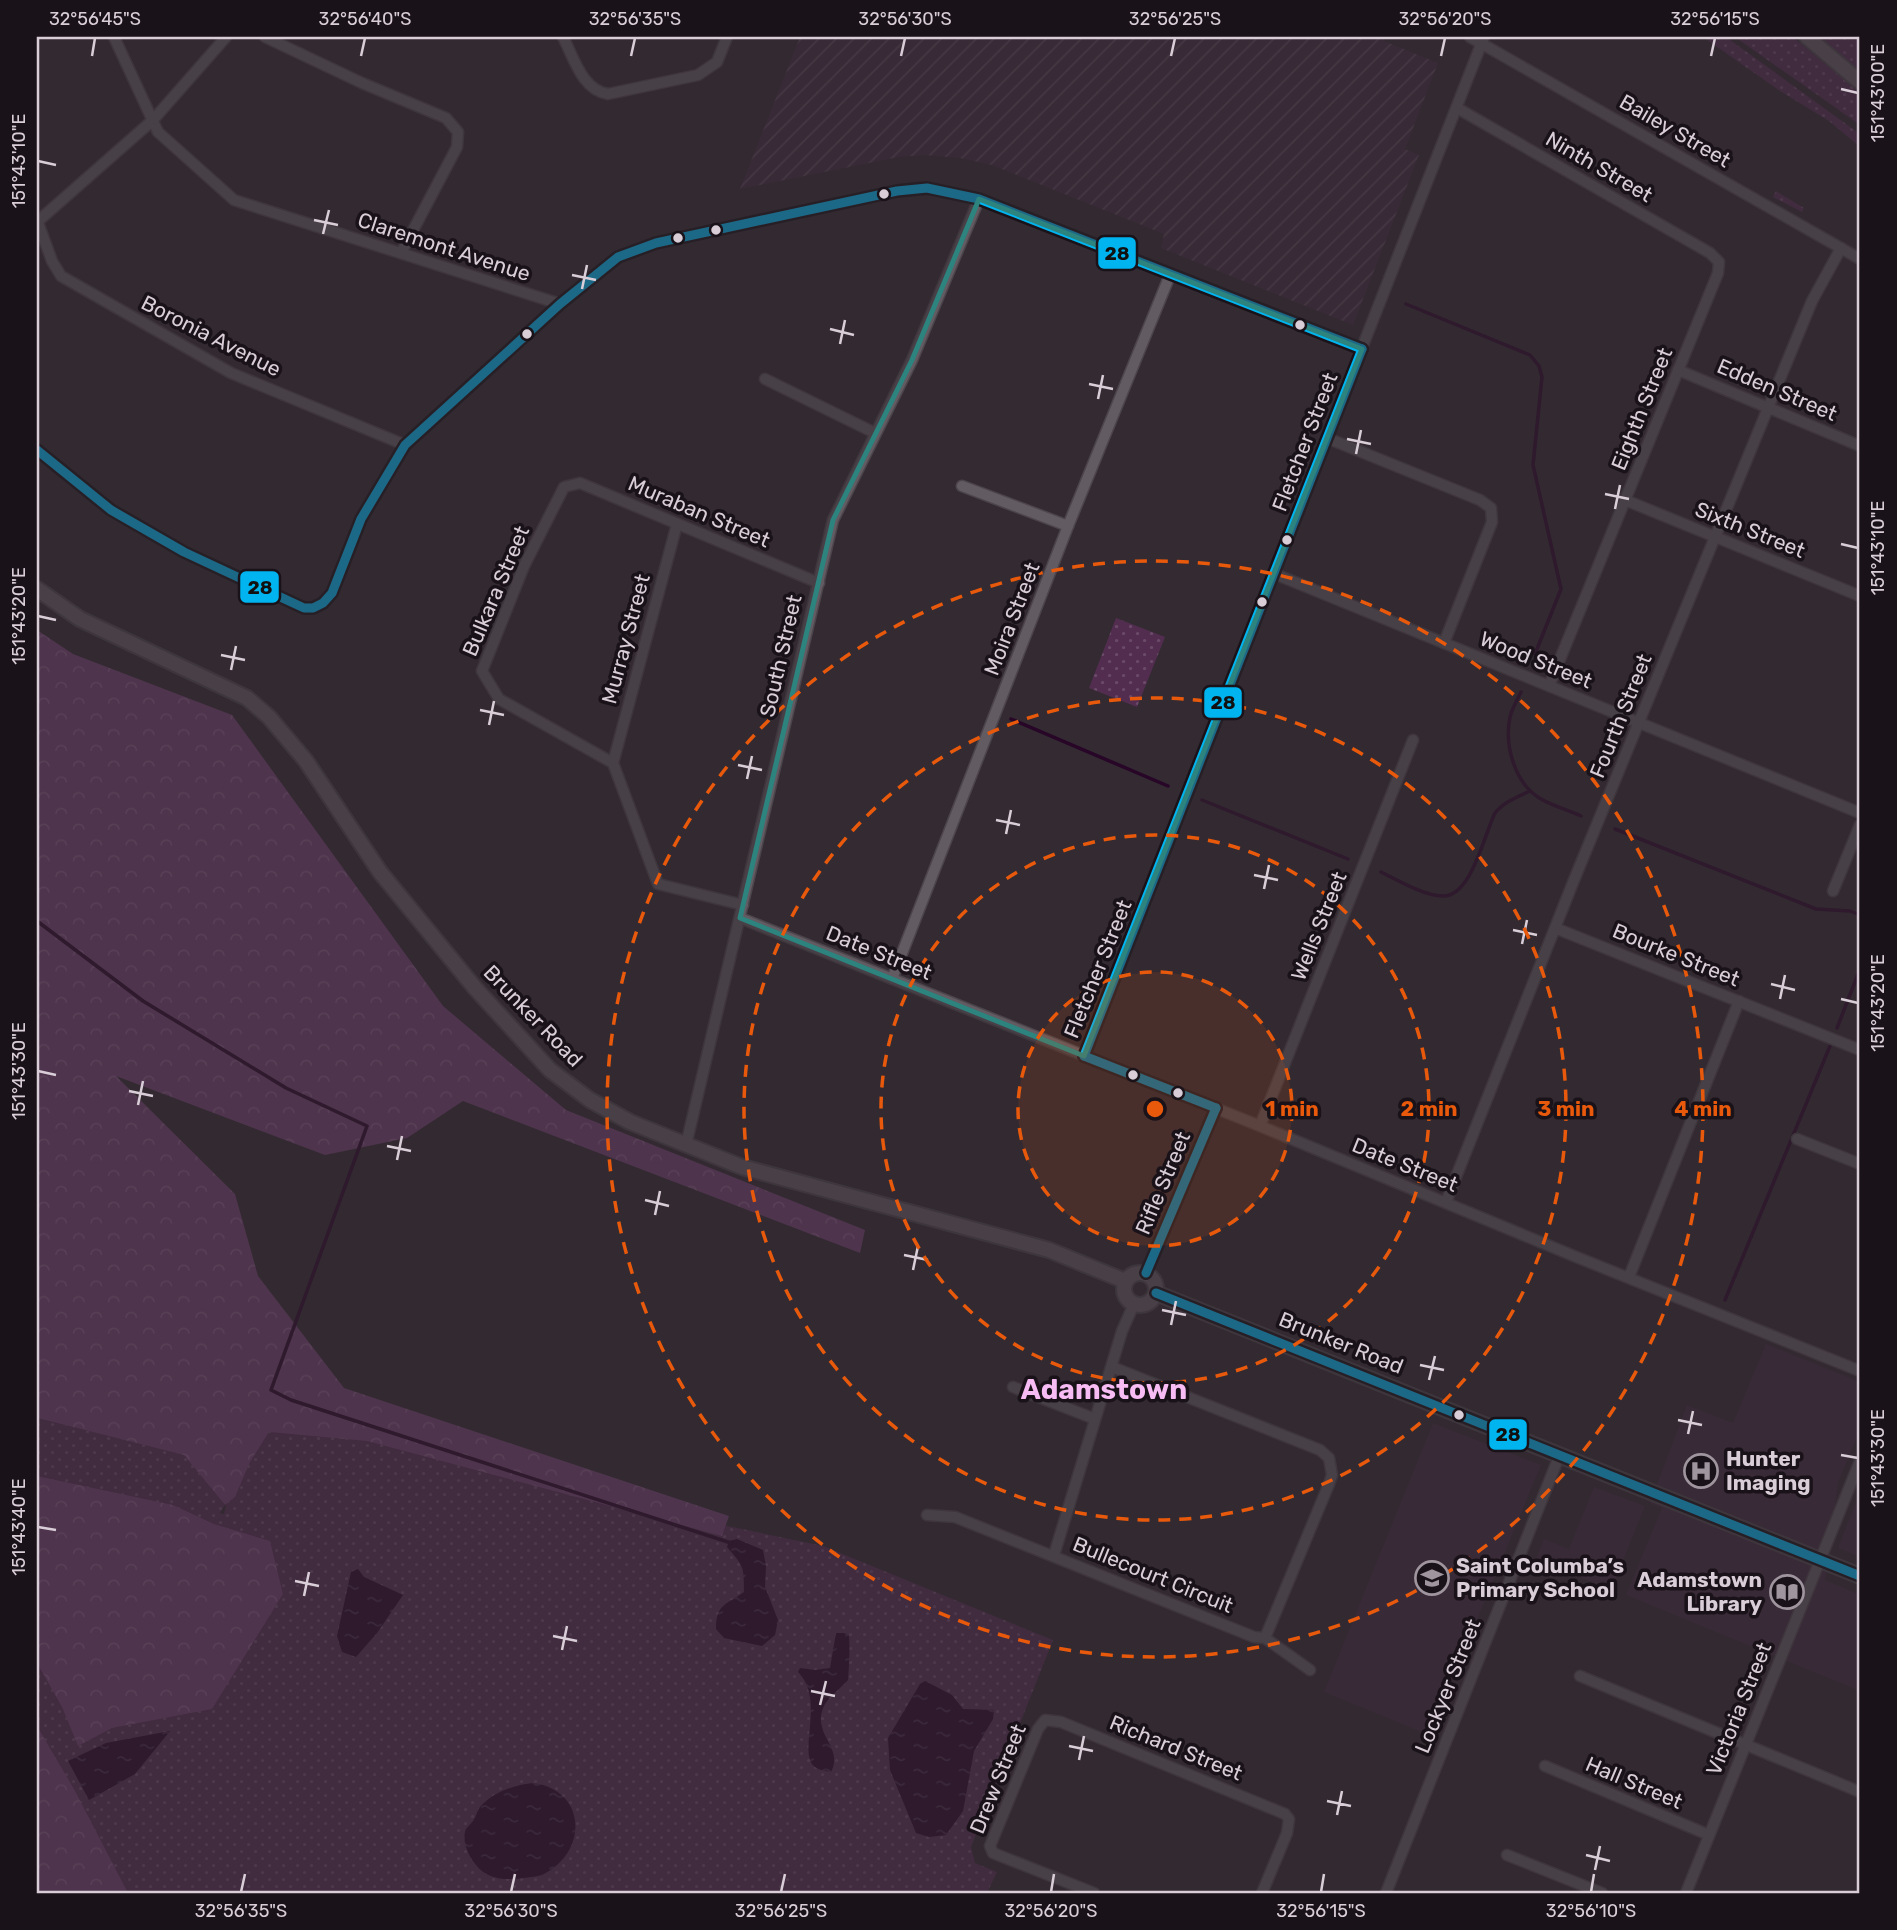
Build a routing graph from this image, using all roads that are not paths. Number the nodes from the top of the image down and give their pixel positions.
1 (114, 37) edge
2 (226, 37) edge
3 (265, 37) edge
4 (563, 37) edge
5 (727, 37) edge
6 (1470, 37) edge
7 (1807, 37) edge
8 (1483, 39) edge
9 (1860, 82) edge
10 (1457, 108) junction
11 (153, 120) junction
12 (979, 199) junction
13 (37, 221) edge
14 (1841, 248) junction
15 (401, 253) junction
16 (1860, 259) edge
17 (1719, 262) joint
18 (1170, 275) junction
19 (560, 304) junction
20 (1362, 349) junction
21 (1678, 370) junction
22 (765, 379) dead end
23 (1768, 408) junction
24 (875, 433) junction
25 (1327, 438) junction
26 (405, 445) junction
27 (1860, 446) edge
28 (37, 450) edge
29 (962, 486) dead end
30 (564, 487) joint
31 (1625, 500) junction
32 (677, 524) junction
33 (1068, 527) junction
34 (1714, 537) junction
35 (1275, 573) junction
36 (819, 583) junction
37 (37, 589) edge
38 (1860, 596) edge
39 (1444, 643) junction
40 (1549, 686) junction
41 (1639, 723) junction
42 (1413, 740) dead end
43 (613, 763) junction
44 (1860, 813) edge
45 (1860, 825) edge
46 (1833, 891) dead end
47 (743, 905) junction
48 (740, 918) junction
49 (1555, 928) junction
50 (892, 979) junction
51 (1739, 1001) junction
52 (1860, 1051) edge
53 (1084, 1056) junction
54 (1216, 1108) junction
55 (1260, 1126) junction
56 (1797, 1139) dead end
57 (686, 1145) junction
58 (1860, 1164) edge
59 (1446, 1202) junction
60 (1146, 1273) junction
61 (1629, 1277) junction
62 (1125, 1281) junction
63 (1156, 1293) junction
64 (1134, 1304) junction
65 (1112, 1367) junction
66 (1860, 1371) edge
67 (1013, 1387) dead end
68 (1095, 1419) junction
69 (1560, 1454) junction
70 (1860, 1461) edge
71 (927, 1515) dead end
72 (1054, 1555) junction
73 (1819, 1560) junction
74 (1860, 1576) edge
75 (1265, 1637) junction
76 (1310, 1670) dead end
77 (1580, 1676) dead end
78 (1045, 1720) joint
79 (1745, 1746) junction
80 (1545, 1766) dead end
81 (1860, 1792) edge
82 (1709, 1835) junction
83 (1507, 1854) dead end
84 (1094, 1893) edge
85 (1262, 1893) edge
86 (1386, 1893) edge
87 (1602, 1893) edge
88 (1686, 1893) edge

1 - 11 street, Claremont Avenue
2 - 11 street
3 - 15 street
4 - 5 street
6 - 8 street, Bailey Street
7 - 9 main road
8 - 10 street, Fletcher Street
8 - 14 street, Bailey Street
10 - 17 street, Ninth Street
10 - 20 street, Fletcher Street
11 - 13 street
11 - 15 street, Claremont Avenue
12 - 18 street
12 - 19 street
12 - 24 street, South Street
13 - 26 street, Boronia Avenue
14 - 16 street, Bailey Street
14 - 23 street, Fourth Street
15 - 19 street, Claremont Avenue
17 - 21 street, Eighth Street
18 - 20 street
18 - 33 street, Moira Street
19 - 26 street
20 - 25 street, Fletcher Street
21 - 23 street, Edden Street
21 - 31 street, Eighth Street
22 - 24 street
23 - 27 street, Edden Street
23 - 34 street, Fourth Street
24 - 36 street, South Street
25 - 35 street, Fletcher Street
25 - 39 street
26 - 28 street
29 - 33 street
30 - 32 street, Muraban Street
30 - 43 street, Bulkara Street
31 - 34 street, Sixth Street
31 - 40 street, Eighth Street
32 - 36 street, Muraban Street
32 - 43 street, Murray Street
33 - 50 street, Moira Street
34 - 38 street, Sixth Street
34 - 41 street, Fourth Street
35 - 39 street, Wood Street
35 - 53 street, Fletcher Street
36 - 47 street, South Street
37 - 57 main road, Brunker Road
39 - 40 street, Wood Street
40 - 41 street, Wood Street
41 - 44 street, Wood Street
41 - 49 street, Fourth Street
42 - 55 street, Wells Street
43 - 47 street
45 - 46 street
47 - 48 street, South Street
48 - 50 street, Date Street
48 - 57 street, South Street
49 - 51 street, Bourke Street
49 - 59 street, Fourth Street
50 - 53 street, Date Street
51 - 52 street, Bourke Street
51 - 61 street
53 - 54 street, Date Street
54 - 55 street, Date Street
54 - 60 street, Rifle Street
55 - 59 street, Date Street
56 - 58 street
57 - 62 main road, Brunker Road
59 - 61 street, Date Street
60 - 62 main road
60 - 63 main road
61 - 66 street, Date Street
62 - 64 main road
63 - 64 main road
63 - 69 main road, Brunker Road
64 - 65 street, Bullecourt Circuit
65 - 68 street, Bullecourt Circuit
65 - 75 street
67 - 68 street
68 - 72 street, Bullecourt Circuit
69 - 73 main road, Brunker Road
69 - 86 street, Lockyer Street
70 - 73 street, Victoria Street
71 - 72 street
72 - 75 street, Bullecourt Circuit
73 - 74 main road, Brunker Road
73 - 79 street, Victoria Street
75 - 76 street, Bullecourt Circuit
77 - 79 street
78 - 84 street, Drew Street
78 - 85 street, Richard Street
79 - 81 street
79 - 82 street, Victoria Street
80 - 82 street, Hall Street
82 - 88 street, Victoria Street
83 - 87 street

